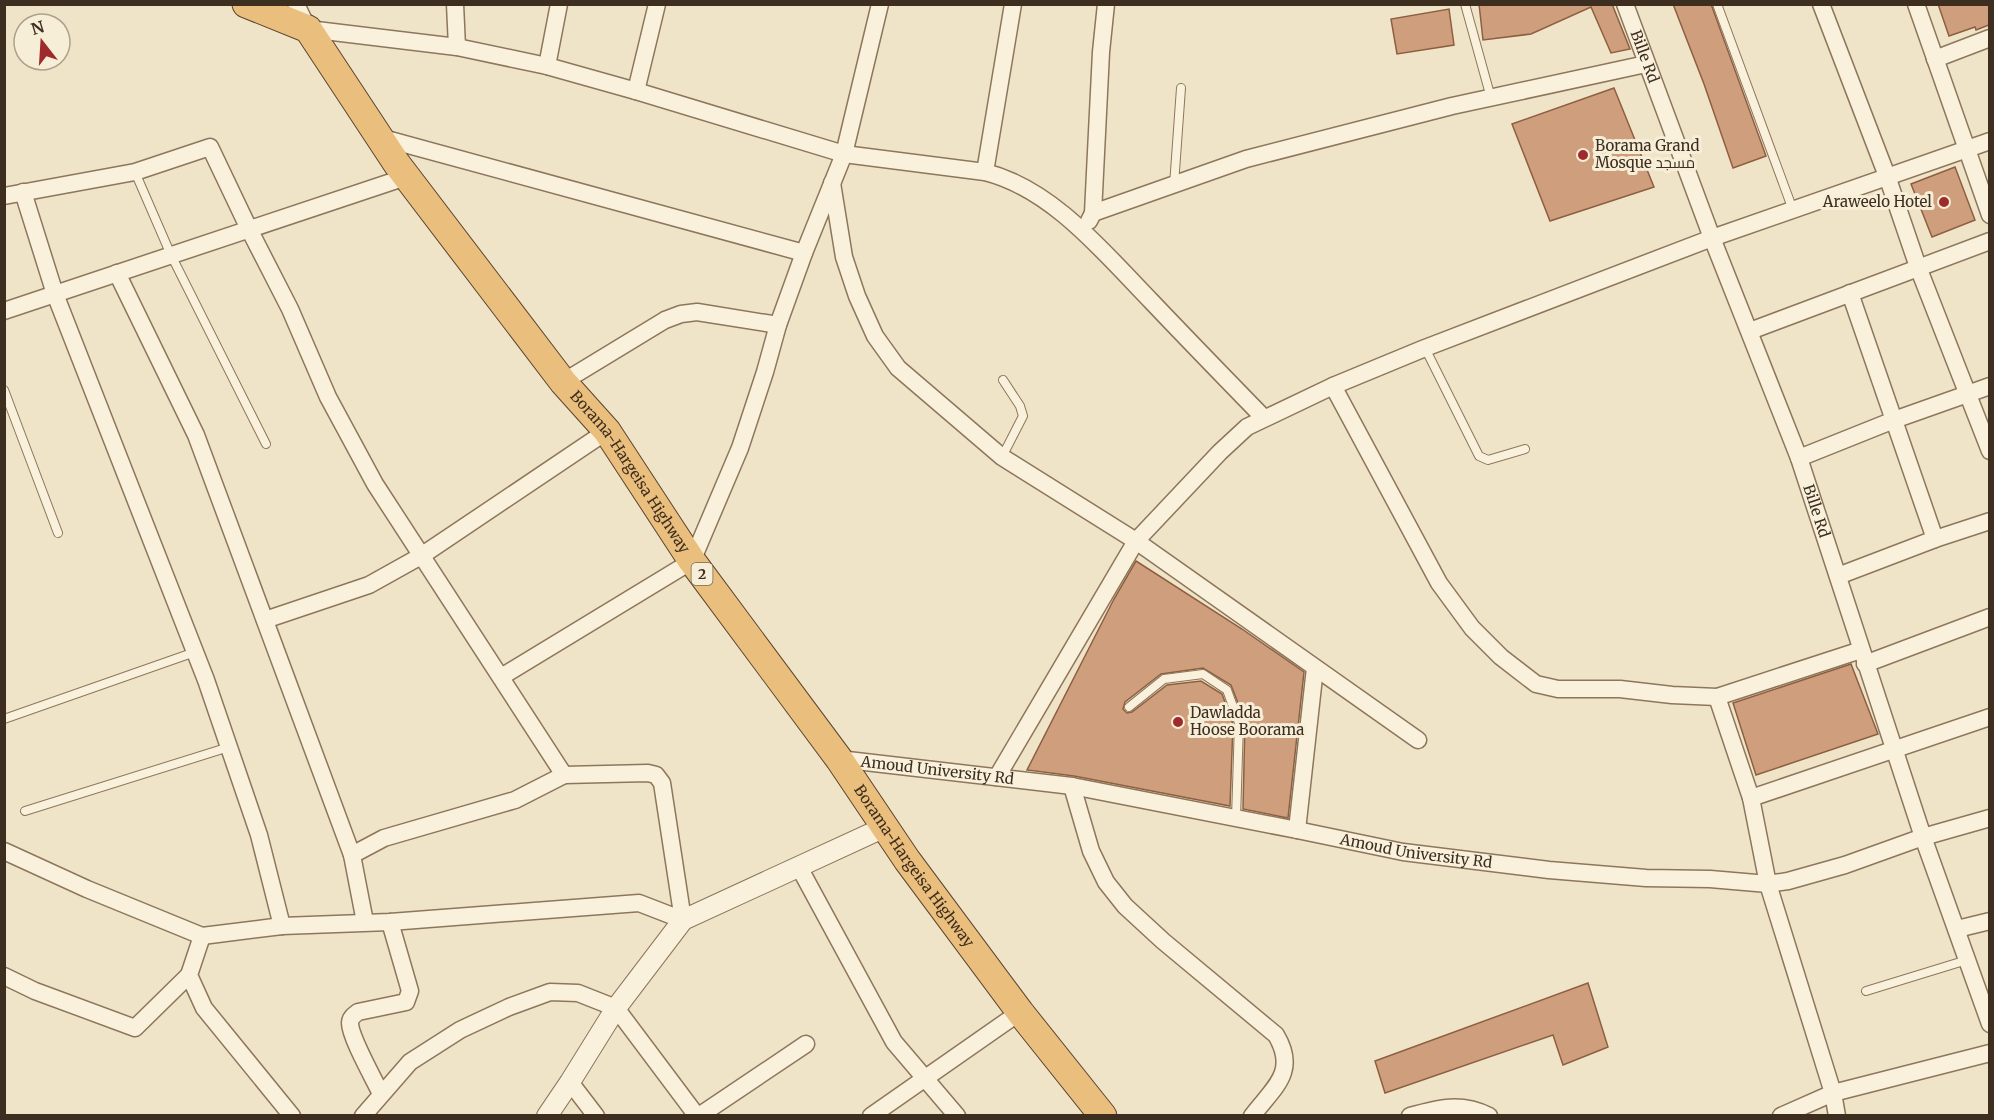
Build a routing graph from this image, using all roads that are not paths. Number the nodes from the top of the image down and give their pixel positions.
1 (246, 4) edge
2 (296, 4) edge
3 (455, 4) edge
4 (559, 4) edge
5 (657, 4) edge
6 (880, 4) edge
7 (1013, 4) edge
8 (1106, 4) edge
9 (1465, 4) edge
10 (1625, 4) edge
11 (1717, 4) edge
12 (1821, 4) edge
13 (1916, 4) edge
14 (308, 29) junction
15 (1989, 38) edge
16 (458, 47) junction
17 (1935, 59) junction
18 (1646, 63) junction
19 (547, 66) junction
20 (1181, 88) dead end
21 (636, 91) junction
22 (1491, 98) junction
23 (379, 137) junction
24 (1989, 141) edge
25 (1966, 149) junction
26 (844, 154) junction
27 (135, 172) junction
28 (985, 172) junction
29 (1887, 176) junction
30 (406, 177) junction
31 (832, 183) junction
32 (1174, 185) junction
33 (23, 192) junction
34 (4, 196) edge
35 (1793, 210) junction
36 (1093, 213) junction
37 (1989, 215) edge
38 (249, 230) junction
39 (1083, 231) junction
40 (1712, 238) junction
41 (1989, 240) edge
42 (804, 254) junction
43 (171, 255) junction
44 (1918, 267) junction
45 (117, 273) junction
46 (1850, 293) junction
47 (55, 294) junction
48 (4, 311) edge
49 (778, 325) junction
50 (1749, 331) junction
51 (1425, 348) junction
52 (1003, 381) dead end
53 (563, 382) junction
54 (1333, 386) junction
55 (1989, 386) edge
56 (4, 390) edge
57 (1968, 394) junction
58 (1263, 417) junction
59 (1894, 420) junction
60 (607, 432) junction
61 (266, 444) dead end
62 (1525, 449) dead end
63 (1989, 451) edge
64 (1002, 457) junction
65 (1799, 458) junction
66 (1989, 521) edge
67 (58, 533) dead end
68 (1935, 539) junction
69 (1136, 541) junction
70 (421, 556) junction
71 (692, 561) junction
72 (1838, 576) junction
73 (1989, 617) edge
74 (265, 620) junction
75 (195, 652) junction
76 (1863, 657) junction
77 (1315, 668) junction
78 (501, 677) junction
79 (1717, 697) junction
80 (1129, 707) dead end
81 (1989, 717) edge
82 (4, 719) edge
83 (1418, 740) dead end
84 (229, 747) junction
85 (1894, 750) junction
86 (838, 759) junction
87 (564, 775) junction
88 (997, 777) junction
89 (1072, 786) junction
90 (1751, 798) junction
91 (25, 811) dead end
92 (1236, 818) junction
93 (1989, 818) edge
94 (885, 827) junction
95 (1297, 830) junction
96 (1923, 837) junction
97 (4, 851) edge
98 (352, 855) junction
99 (799, 867) junction
100 (1768, 884) junction
101 (683, 920) junction
102 (1989, 921) edge
103 (365, 922) junction
104 (390, 922) junction
105 (282, 926) junction
106 (1957, 929) junction
107 (202, 936) junction
108 (1967, 960) junction
109 (189, 975) junction
110 (4, 976) edge
111 (1866, 991) dead end
112 (616, 1008) junction
113 (1020, 1012) junction
114 (1989, 1024) edge
115 (806, 1044) dead end
116 (1989, 1053) edge
117 (925, 1079) junction
118 (570, 1083) junction
119 (1833, 1093) junction
120 (381, 1094) junction
121 (292, 1116) edge
122 (363, 1116) edge
123 (547, 1116) edge
124 (596, 1116) edge
125 (698, 1116) edge
126 (871, 1116) edge
127 (957, 1116) edge
128 (1103, 1116) edge
129 (1252, 1116) edge
130 (1410, 1116) edge
131 (1489, 1116) edge
132 (1780, 1116) edge
133 (1837, 1116) edge

1 - 14 highway
2 - 14 street
3 - 16 street
4 - 19 street
5 - 21 street
6 - 26 street
7 - 28 street
8 - 36 street
9 - 22 lane
10 - 18 street, Bille Rd
11 - 35 lane
12 - 29 street
13 - 17 street
14 - 16 street
14 - 23 highway, Borama-Hargeisa Highway / 2
15 - 17 street
16 - 19 street
17 - 25 street
18 - 22 street
18 - 40 street, Bille Rd
19 - 21 street
20 - 32 lane
21 - 26 street
22 - 32 street
23 - 30 highway, Borama-Hargeisa Highway / 2
23 - 42 street
24 - 25 street
25 - 29 street
25 - 37 street
26 - 28 street
26 - 31 street
27 - 33 street
27 - 38 street
27 - 43 lane
28 - 39 street
29 - 35 street
29 - 44 street
30 - 38 street
30 - 53 highway, Borama-Hargeisa Highway / 2
31 - 42 street
31 - 64 street
32 - 36 street
33 - 34 street
33 - 47 street
35 - 40 street
36 - 39 street
38 - 43 street
38 - 70 street
39 - 58 street
40 - 50 street, Bille Rd
40 - 51 street
41 - 44 street
42 - 49 street
43 - 45 street
43 - 61 lane
44 - 46 street
44 - 57 street
45 - 47 street
45 - 74 street
46 - 50 street
46 - 59 street
47 - 48 street
47 - 75 street
49 - 53 street
49 - 71 street
50 - 65 street, Bille Rd
51 - 54 street
51 - 62 lane
52 - 64 lane
53 - 60 highway, Borama-Hargeisa Highway / 2
54 - 58 street
54 - 79 street
55 - 57 street
56 - 67 lane
57 - 59 street
57 - 63 street
58 - 69 street
59 - 65 street
59 - 68 street
60 - 70 street
60 - 71 highway, Borama-Hargeisa Highway / 2
64 - 69 street
65 - 72 street, Bille Rd
66 - 68 street
68 - 72 street
69 - 77 street
69 - 88 street
70 - 74 street
70 - 78 street
71 - 78 street
71 - 86 highway, Borama-Hargeisa Highway / 2
72 - 76 street, Bille Rd
73 - 76 street
74 - 98 street
75 - 82 lane
75 - 84 street
76 - 79 street
76 - 85 street, Bille Rd
77 - 83 street
77 - 95 street
78 - 87 street
79 - 90 street
80 - 92 lane
81 - 85 street
84 - 91 lane
84 - 105 street
85 - 90 street
85 - 96 street, Bille Rd
86 - 88 street, Amoud University Rd
86 - 94 highway, Borama-Hargeisa Highway / 2
87 - 98 street
87 - 101 street
88 - 89 street, Amoud University Rd
89 - 92 street, Amoud University Rd
89 - 129 street
90 - 100 street
92 - 95 street, Amoud University Rd
93 - 96 street, Amoud University Rd
94 - 99 street
94 - 113 highway, Borama-Hargeisa Highway / 2
95 - 100 street, Amoud University Rd
96 - 100 street, Amoud University Rd
96 - 106 street, Bille Rd
97 - 107 street
98 - 103 street
99 - 101 street
99 - 117 street
100 - 119 street
101 - 104 street
101 - 112 street
102 - 106 street
103 - 104 street
103 - 105 street
104 - 120 street
105 - 107 street
106 - 108 street, Bille Rd
107 - 109 street
108 - 111 lane
108 - 114 street, Bille Rd
109 - 110 street
109 - 121 street
112 - 118 street
112 - 120 street
112 - 125 street
113 - 117 street
113 - 128 highway, Borama-Hargeisa Highway / 2
115 - 125 street
116 - 119 street
117 - 126 street
117 - 127 street
118 - 123 street
118 - 124 street
119 - 132 street
119 - 133 street
120 - 122 street
130 - 131 street

